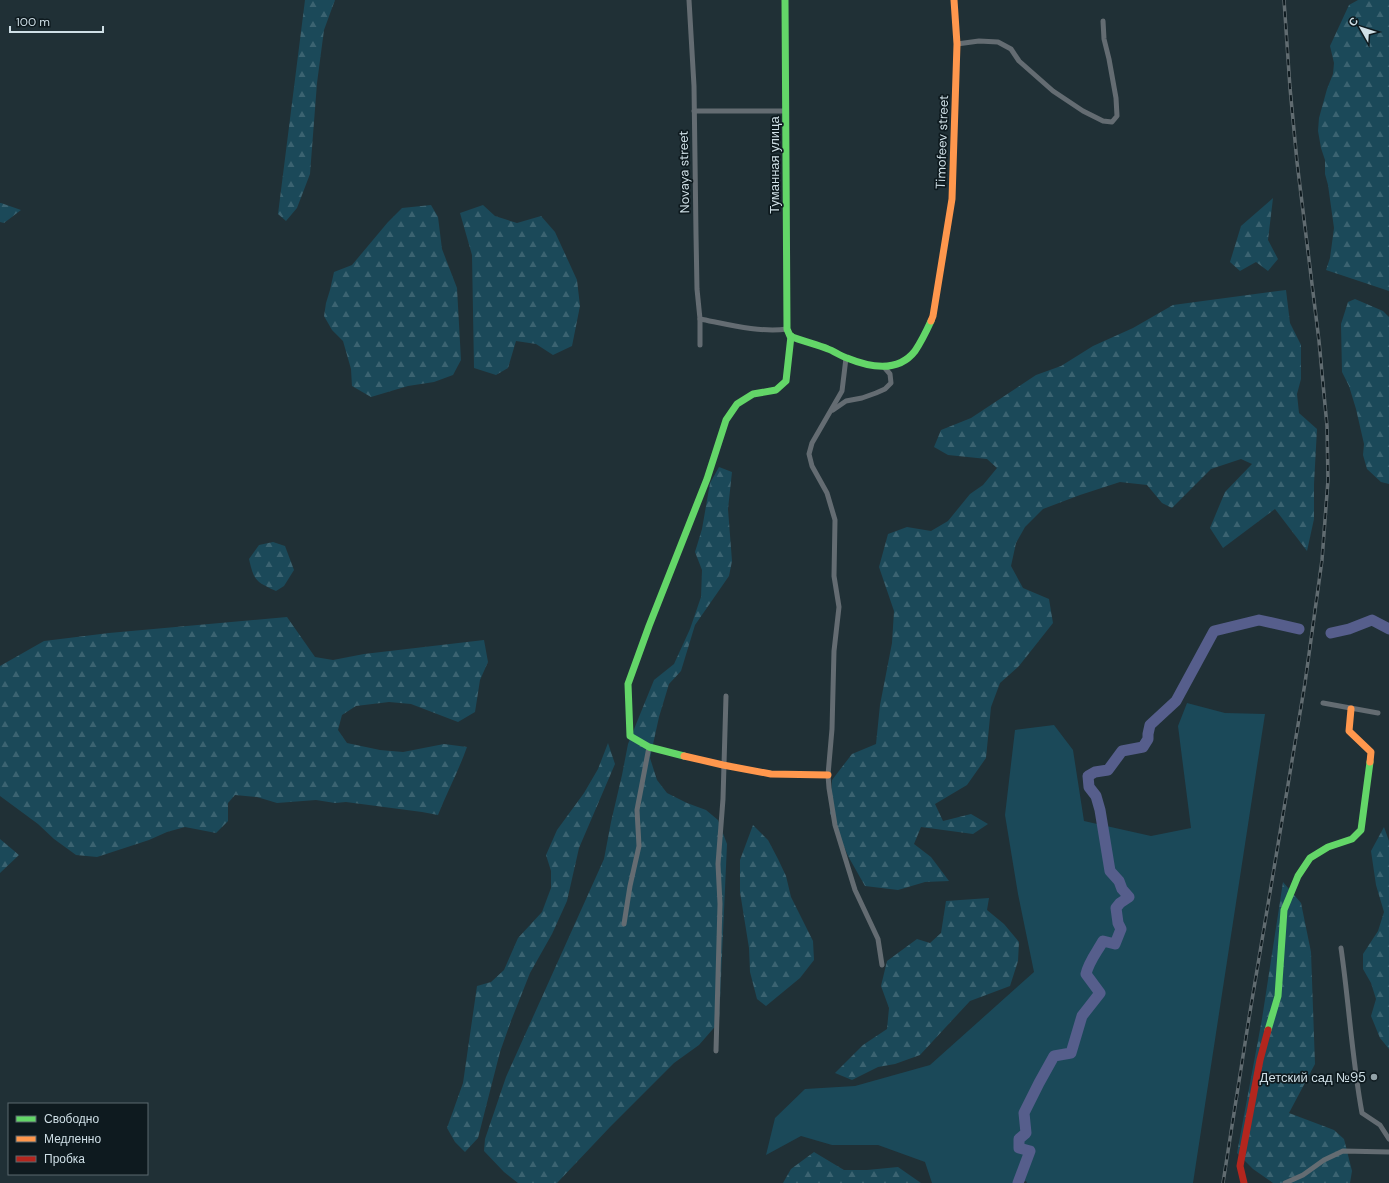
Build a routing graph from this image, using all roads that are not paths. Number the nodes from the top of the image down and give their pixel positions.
1 (689, 0) edge
2 (785, 0) edge
3 (954, 0) edge
4 (1103, 21) dead end
5 (957, 44) junction
6 (694, 111) junction
7 (786, 112) junction
8 (700, 319) junction
9 (787, 329) junction
10 (791, 336) junction
11 (700, 345) dead end
12 (846, 358) junction
13 (884, 367) junction
14 (830, 412) junction
15 (726, 696) dead end
16 (1324, 703) dead end
17 (1351, 709) junction
18 (1378, 713) dead end
19 (649, 747) junction
20 (723, 765) junction
21 (828, 775) junction
22 (624, 924) dead end
23 (1342, 948) dead end
24 (882, 965) dead end
25 (716, 1051) dead end
26 (1389, 1139) edge
27 (1389, 1152) edge
28 (1244, 1183) edge
29 (1285, 1183) edge

1 - 6 street, Novaya street
2 - 7 street, Туманная улица
3 - 5 street, Timofeev street
4 - 5 street
5 - 13 street, Timofeev street
6 - 7 street
6 - 8 street, Novaya street
7 - 9 street, Туманная улица
8 - 9 street
8 - 11 street, Novaya street
9 - 10 street
10 - 12 street
10 - 19 street
12 - 13 street
12 - 14 street
13 - 14 street
14 - 21 street
15 - 20 street
16 - 17 street
17 - 18 street
17 - 28 street
19 - 20 street
19 - 22 street
20 - 21 street
20 - 25 street
21 - 24 street
23 - 26 street
27 - 29 street

